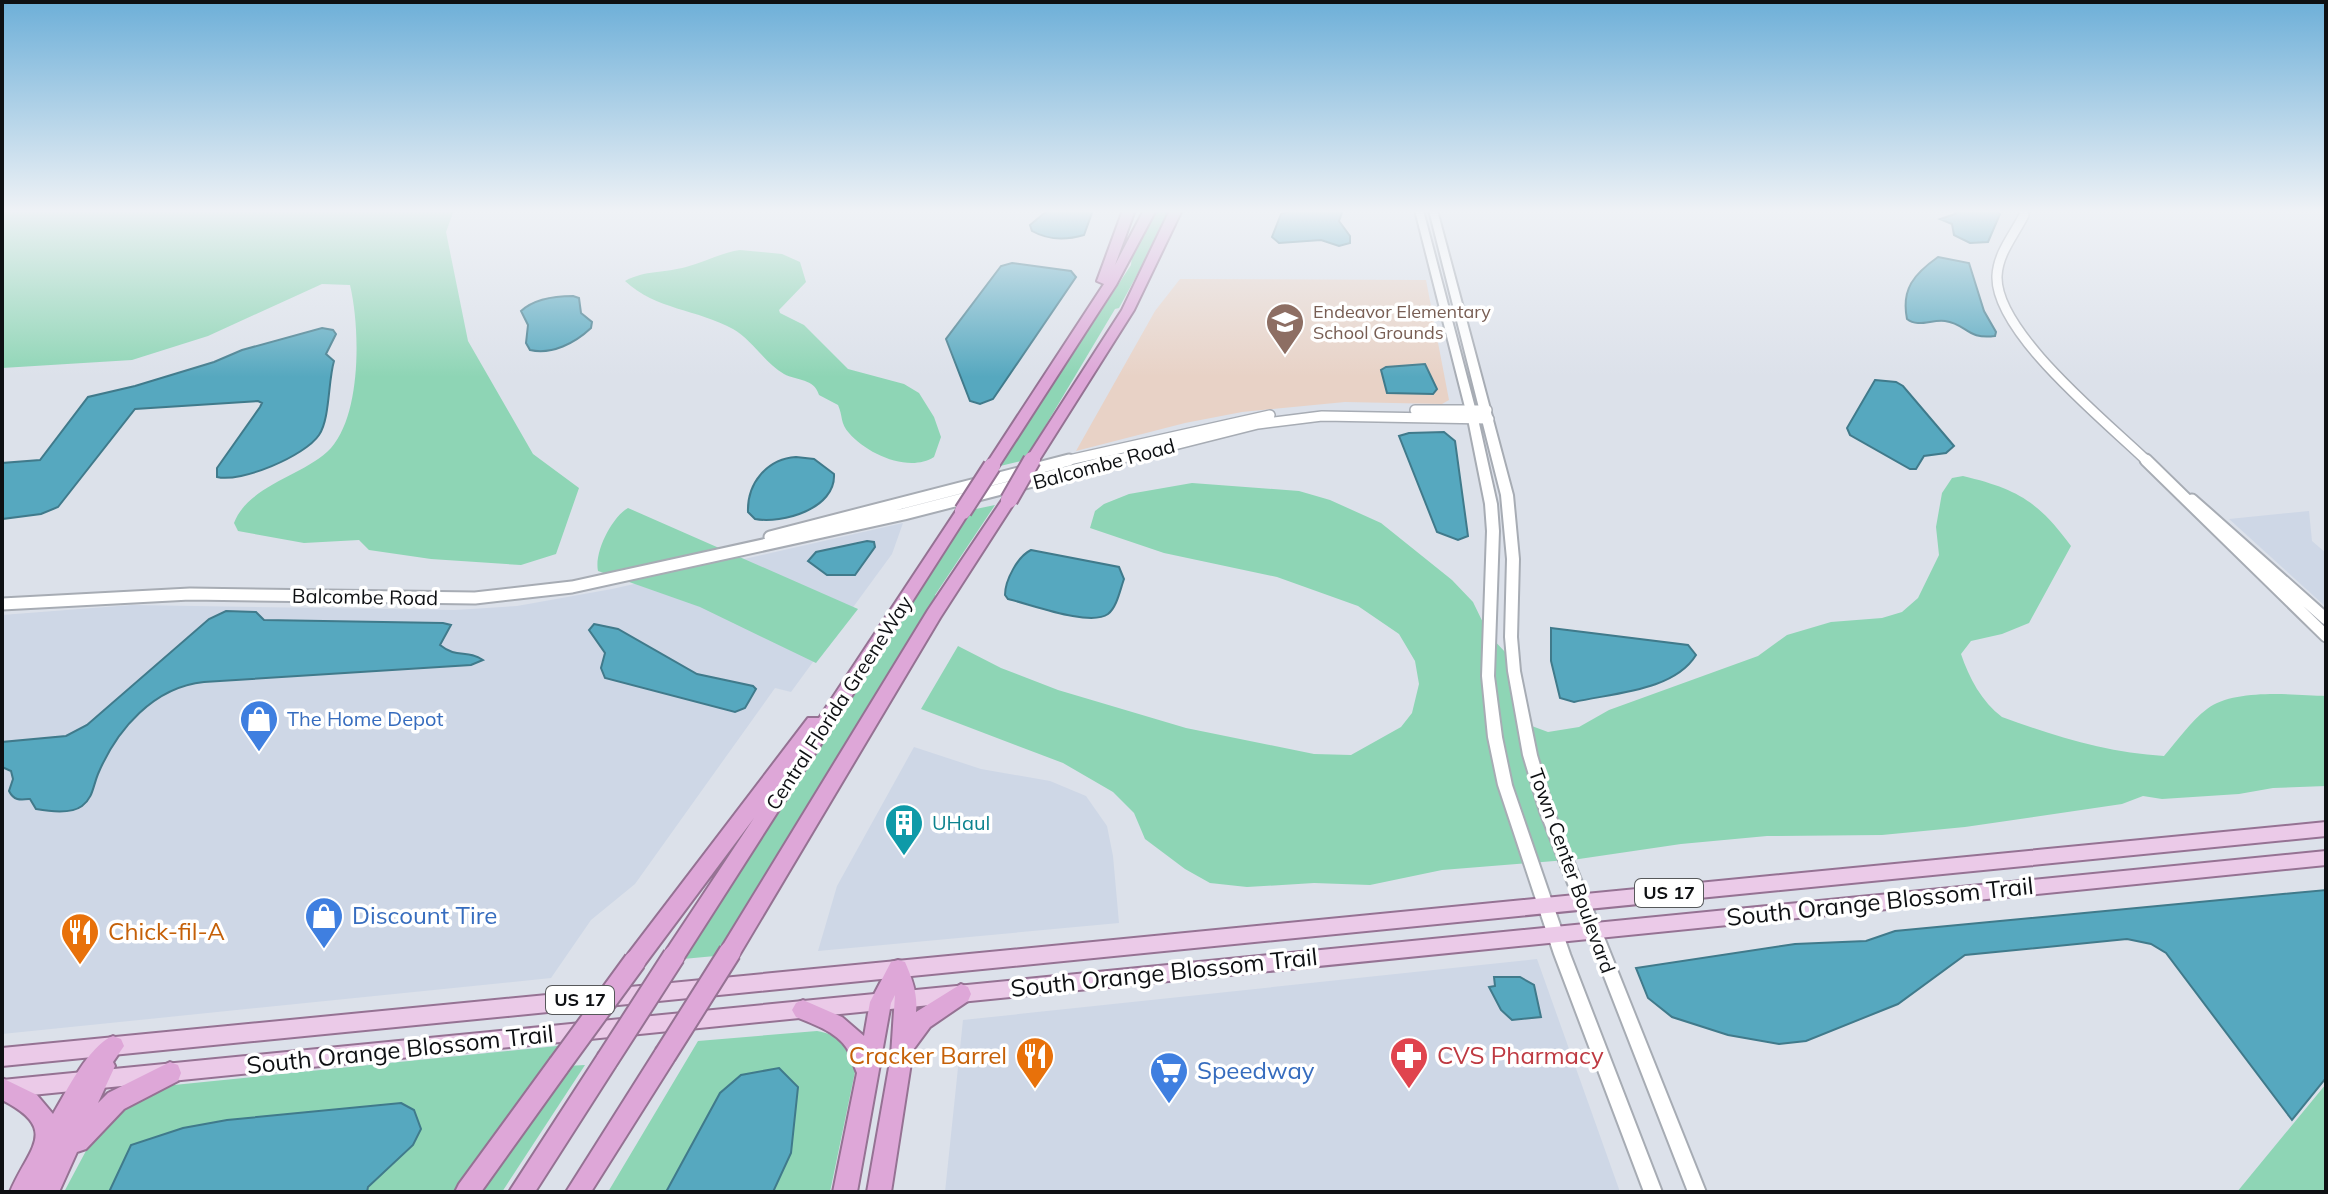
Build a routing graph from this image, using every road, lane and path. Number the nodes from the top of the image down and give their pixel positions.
1 (1107, 266) edge
2 (1121, 266) edge
3 (1149, 266) edge
4 (1155, 266) edge
5 (1433, 266) edge
6 (1448, 266) edge
7 (1999, 266) edge
8 (1128, 310) junction
9 (1081, 330) junction
10 (1472, 415) junction
11 (1488, 415) junction
12 (2181, 494) junction
13 (2, 604) edge
14 (901, 606) junction
15 (2326, 619) edge
16 (2326, 636) edge
17 (2326, 829) edge
18 (2326, 858) edge
19 (1582, 902) junction
20 (1546, 905) junction
21 (1593, 931) junction
22 (1555, 935) junction
23 (898, 969) junction
24 (961, 994) junction
25 (907, 999) junction
26 (881, 1002) junction
27 (803, 1010) junction
28 (113, 1046) junction
29 (665, 1055) junction
30 (902, 1056) junction
31 (2, 1057) edge
32 (170, 1073) junction
33 (866, 1073) junction
34 (91, 1081) junction
35 (2, 1089) edge
36 (52, 1157) junction
37 (22, 1192) edge
38 (47, 1192) edge
39 (467, 1192) edge
40 (521, 1192) edge
41 (578, 1192) edge
42 (586, 1192) edge
43 (845, 1192) edge
44 (879, 1192) edge
45 (1653, 1192) edge
46 (1697, 1192) edge

1 - 9 highway
2 - 9 highway, Central Florida GreeneWay
3 - 8 highway, Central Florida GreeneWay
4 - 8 highway
5 - 10 main road, Town Center Boulevard
6 - 11 main road, Town Center Boulevard
7 - 12 street
8 - 29 highway, Central Florida GreeneWay, bridge
9 - 14 highway, Central Florida GreeneWay, bridge
10 - 11 street, Balcombe Road
10 - 13 street, Balcombe Road
10 - 20 main road, Town Center Boulevard
11 - 19 main road, Town Center Boulevard
12 - 15 street
12 - 16 street
14 - 39 highway, bridge
14 - 40 highway, Central Florida GreeneWay, bridge
17 - 19 main road, South Orange Blossom Trail / US 17
18 - 21 main road, South Orange Blossom Trail / US 17
19 - 20 main road, South Orange Blossom Trail / US 17
19 - 21 main road, Town Center Boulevard
20 - 22 main road, Town Center Boulevard
20 - 23 main road, South Orange Blossom Trail / US 17
21 - 22 main road, South Orange Blossom Trail / US 17
21 - 46 main road, Town Center Boulevard
22 - 24 main road, South Orange Blossom Trail / US 17
22 - 45 main road, Town Center Boulevard
23 - 25 highway
23 - 26 highway
23 - 28 main road, South Orange Blossom Trail / US 17
24 - 25 main road, South Orange Blossom Trail / US 17
24 - 30 highway
25 - 26 main road, South Orange Blossom Trail / US 17
25 - 30 highway
26 - 27 main road, South Orange Blossom Trail / US 17
26 - 33 highway
27 - 32 main road, South Orange Blossom Trail / US 17
27 - 33 highway
28 - 31 main road, South Orange Blossom Trail / US 17
28 - 34 highway
29 - 41 highway, Central Florida GreeneWay
29 - 42 highway
30 - 44 highway
32 - 34 main road, South Orange Blossom Trail / US 17
32 - 36 highway
33 - 43 highway
34 - 35 main road, South Orange Blossom Trail / US 17
34 - 36 highway
35 - 36 highway
36 - 37 highway
36 - 38 highway

